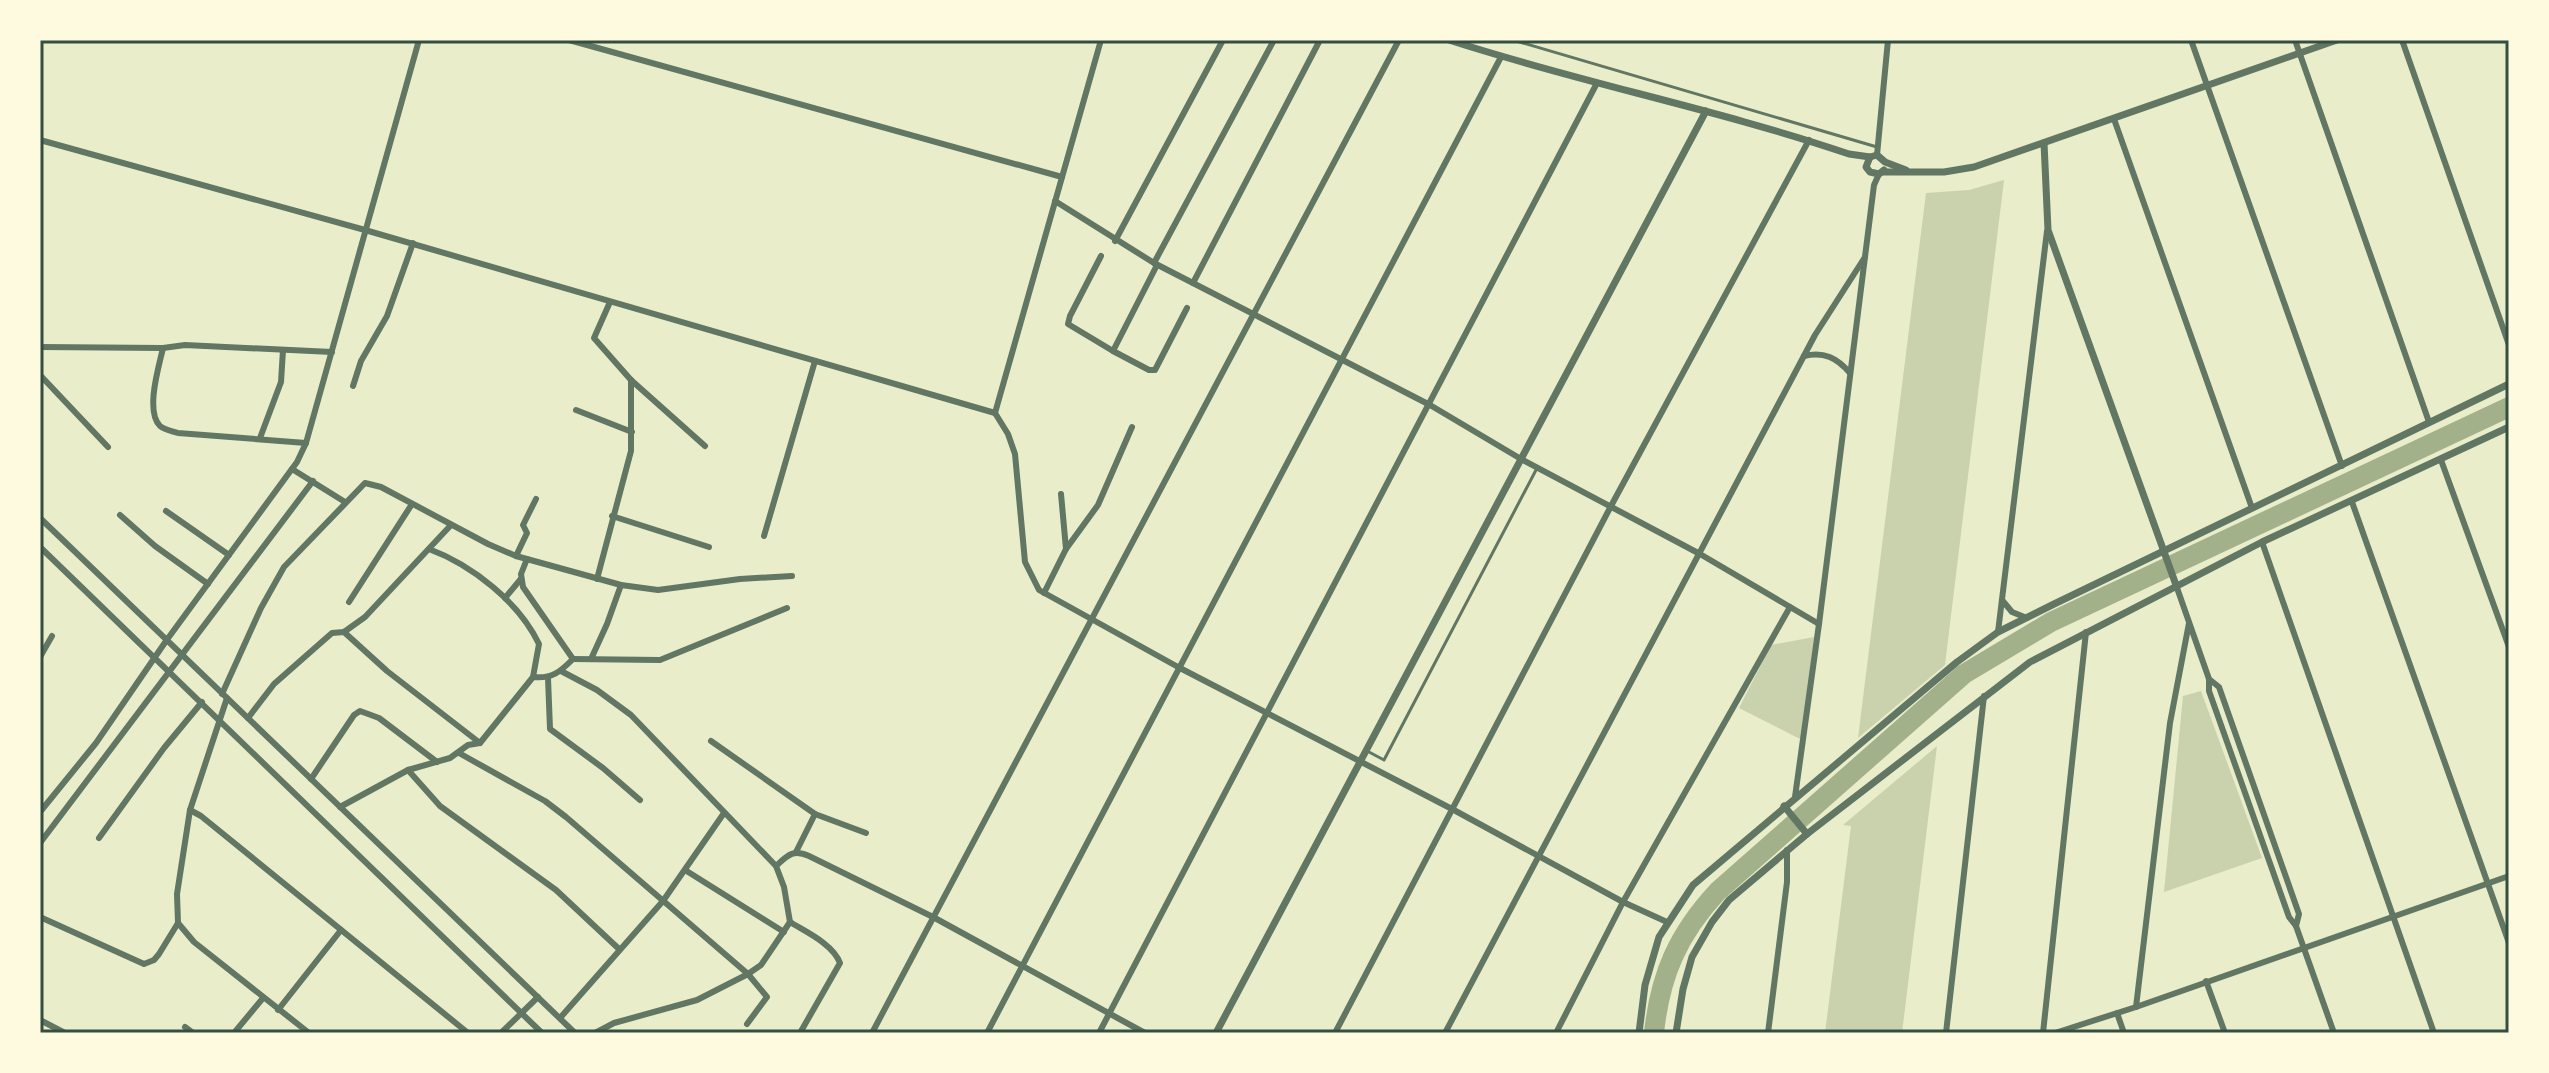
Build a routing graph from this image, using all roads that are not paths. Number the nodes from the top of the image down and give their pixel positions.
1 (419, 40) edge
2 (569, 40) edge
3 (1101, 40) edge
4 (1223, 40) edge
5 (1274, 40) edge
6 (1320, 40) edge
7 (1399, 40) edge
8 (1449, 40) edge
9 (1513, 40) edge
10 (1888, 40) edge
11 (2191, 40) edge
12 (2295, 40) edge
13 (2337, 40) edge
14 (2402, 40) edge
15 (2300, 53) junction
16 (1501, 57) junction
17 (1597, 83) junction
18 (2209, 86) junction
19 (1706, 111) junction
20 (2114, 119) junction
21 (40, 140) edge
22 (1809, 140) junction
23 (2044, 143) junction
24 (1875, 153) junction
25 (1849, 154) junction
26 (1885, 162) junction
27 (1906, 170) junction
28 (1874, 171) junction
29 (1062, 177) junction
30 (1055, 201) junction
31 (365, 230) junction
32 (2048, 230) junction
33 (1115, 241) junction
34 (413, 243) junction
35 (1101, 256) dead end
36 (1865, 257) junction
37 (1156, 264) junction
38 (1193, 283) junction
39 (610, 302) junction
40 (1187, 308) dead end
41 (1252, 312) junction
42 (2509, 345) edge
43 (40, 347) edge
44 (163, 348) junction
45 (283, 350) junction
46 (1113, 351) junction
47 (332, 352) junction
48 (1804, 356) junction
49 (1342, 359) junction
50 (815, 361) junction
51 (1850, 374) junction
52 (40, 375) edge
53 (631, 380) junction
54 (2509, 384) edge
55 (353, 386) dead end
56 (1430, 405) junction
57 (576, 410) dead end
58 (995, 413) junction
59 (2429, 422) junction
60 (1132, 427) dead end
61 (2509, 427) edge
62 (632, 432) junction
63 (260, 438) junction
64 (306, 443) junction
65 (705, 446) dead end
66 (108, 447) dead end
67 (1521, 459) junction
68 (2441, 460) junction
69 (2342, 466) junction
70 (1538, 468) junction
71 (292, 469) junction
72 (313, 481) junction
73 (1061, 494) dead end
74 (536, 499) dead end
75 (345, 502) junction
76 (2352, 502) junction
77 (412, 504) junction
78 (1611, 506) junction
79 (2252, 508) junction
80 (166, 511) dead end
81 (120, 515) dead end
82 (612, 516) junction
83 (40, 518) edge
84 (451, 525) junction
85 (764, 536) dead end
86 (2262, 542) junction
87 (40, 547) edge
88 (709, 547) dead end
89 (429, 549) junction
90 (1066, 549) junction
91 (1700, 554) junction
92 (229, 555) junction
93 (2166, 555) junction
94 (516, 556) junction
95 (527, 559) junction
96 (792, 576) dead end
97 (597, 579) junction
98 (520, 580) junction
99 (2175, 580) junction
100 (208, 584) junction
101 (621, 585) junction
102 (1044, 593) junction
103 (505, 598) junction
104 (2002, 600) junction
105 (349, 602) dead end
106 (1790, 607) junction
107 (787, 608) dead end
108 (2027, 618) junction
109 (1090, 619) junction
110 (2189, 622) junction
111 (1819, 624) junction
112 (344, 632) junction
113 (1998, 632) junction
114 (2086, 632) junction
115 (52, 636) dead end
116 (166, 641) junction
117 (2509, 647) edge
118 (182, 655) junction
119 (40, 657) edge
120 (154, 657) junction
121 (573, 659) junction
122 (591, 659) junction
123 (1178, 667) junction
124 (169, 671) junction
125 (561, 671) junction
126 (533, 677) junction
127 (548, 678) junction
128 (225, 696) junction
129 (1984, 696) junction
130 (202, 702) junction
131 (1269, 712) junction
132 (248, 718) junction
133 (219, 719) junction
134 (711, 741) dead end
135 (480, 743) junction
136 (1365, 750) junction
137 (459, 753) junction
138 (1384, 760) junction
139 (1360, 761) junction
140 (437, 762) junction
141 (408, 770) junction
142 (1379, 771) junction
143 (311, 779) junction
144 (1795, 797) junction
145 (640, 800) dead end
146 (340, 807) junction
147 (1452, 809) junction
148 (1787, 809) junction
149 (190, 810) junction
150 (40, 812) edge
151 (724, 813) junction
152 (815, 814) junction
153 (1804, 830) junction
154 (866, 833) dead end
155 (99, 838) dead end
156 (40, 843) edge
157 (1787, 850) junction
158 (796, 852) junction
159 (1538, 856) junction
160 (776, 866) junction
161 (685, 870) junction
162 (2509, 876) edge
163 (2488, 883) junction
164 (663, 901) junction
165 (1623, 902) junction
166 (40, 917) edge
167 (933, 917) junction
168 (2393, 917) junction
169 (790, 922) junction
170 (1667, 922) junction
171 (178, 923) junction
172 (341, 930) junction
173 (784, 932) junction
174 (2509, 943) edge
175 (2304, 946) junction
176 (619, 949) junction
177 (1022, 967) junction
178 (748, 974) junction
179 (2206, 981) junction
180 (538, 997) junction
181 (263, 998) junction
182 (2136, 1007) junction
183 (278, 1010) junction
184 (2117, 1013) junction
185 (522, 1014) junction
186 (1109, 1014) junction
187 (560, 1018) junction
188 (40, 1020) edge
189 (747, 1024) dead end
190 (185, 1027) dead end
191 (65, 1033) edge
192 (193, 1033) edge
193 (234, 1033) edge
194 (309, 1033) edge
195 (468, 1033) edge
196 (501, 1033) edge
197 (542, 1033) edge
198 (575, 1033) edge
199 (595, 1033) edge
200 (800, 1033) edge
201 (872, 1033) edge
202 (987, 1033) edge
203 (1099, 1033) edge
204 (1145, 1033) edge
205 (1216, 1033) edge
206 (1335, 1033) edge
207 (1445, 1033) edge
208 (1556, 1033) edge
209 (1639, 1033) edge
210 (1676, 1033) edge
211 (1768, 1033) edge
212 (1946, 1033) edge
213 (2043, 1033) edge
214 (2055, 1033) edge
215 (2124, 1033) edge
216 (2225, 1033) edge
217 (2334, 1033) edge
218 (2434, 1033) edge

1 - 31 street
2 - 29 street
3 - 29 street
4 - 33 street
5 - 37 street
6 - 38 street
7 - 41 street
8 - 16 street
9 - 24 lane
10 - 24 street
11 - 18 street
12 - 15 street
13 - 15 street
14 - 42 street
15 - 18 street
15 - 59 street
16 - 17 street
16 - 49 street
17 - 19 street
17 - 56 street
18 - 20 street
18 - 69 street
19 - 22 street
19 - 67 street
20 - 23 street
20 - 79 street
21 - 31 street
22 - 25 street
22 - 78 street
23 - 27 street
23 - 32 street
24 - 25 street
24 - 26 street
24 - 28 street
25 - 28 street
26 - 27 street
26 - 28 street
27 - 28 street
28 - 36 street
29 - 30 street
30 - 33 street
30 - 58 street
31 - 34 street
31 - 47 street
32 - 93 street
32 - 104 street
33 - 37 street
34 - 39 street
34 - 55 street
35 - 46 street
36 - 48 street
36 - 51 street
37 - 38 street
37 - 46 street
38 - 41 street
39 - 50 street
39 - 53 street
40 - 46 street
41 - 49 street
41 - 109 street
43 - 44 street
44 - 45 street
44 - 63 street
45 - 47 street
45 - 63 street
47 - 64 street
48 - 51 street
48 - 91 street
49 - 56 street
49 - 123 street
50 - 58 street
50 - 85 street
51 - 111 street
52 - 66 street
53 - 62 street
53 - 65 street
54 - 59 street
56 - 67 street
56 - 131 street
57 - 62 street
58 - 102 street
59 - 69 street
60 - 90 street
61 - 68 street
62 - 82 street
63 - 64 street
64 - 71 street
67 - 70 street
67 - 136 street
68 - 76 street
68 - 117 street
69 - 79 street
70 - 78 street
70 - 138 lane
71 - 72 street
71 - 92 street
72 - 75 street
72 - 118 street
73 - 90 street
74 - 94 street
75 - 77 street
75 - 128 street
76 - 86 street
76 - 163 street
77 - 84 street
77 - 105 street
78 - 91 street
78 - 147 street
79 - 93 street
80 - 92 street
81 - 100 street
82 - 88 street
82 - 97 street
83 - 116 street
84 - 89 street
84 - 94 street
86 - 99 street
86 - 168 street
87 - 120 street
89 - 103 street
89 - 112 street
90 - 102 street
91 - 106 street
91 - 159 street
92 - 100 street
93 - 99 street
93 - 108 street
94 - 95 street
95 - 97 street
95 - 98 street
96 - 101 street
97 - 101 street
98 - 103 street
98 - 121 street
99 - 110 street
99 - 114 street
100 - 116 street
101 - 122 street
102 - 109 street
103 - 126 street
104 - 108 street
104 - 113 street
106 - 111 street
106 - 165 street
107 - 122 street
108 - 113 street
109 - 123 street
109 - 167 street
110 - 175 street
110 - 182 street
111 - 144 street
112 - 132 street
112 - 135 street
113 - 144 street
114 - 129 street
114 - 213 street
115 - 119 street
116 - 118 street
116 - 120 street
118 - 124 street
118 - 128 street
120 - 124 street
120 - 150 street
121 - 122 street
121 - 125 street
123 - 131 street
123 - 177 street
124 - 130 street
124 - 156 street
125 - 127 street
125 - 151 street
126 - 127 street
126 - 135 street
127 - 145 street
128 - 132 street
128 - 133 street
129 - 153 street
129 - 212 street
130 - 133 street
130 - 155 street
131 - 139 street
131 - 186 street
132 - 143 street
133 - 149 street
133 - 185 street
134 - 152 street
135 - 137 street
136 - 138 lane
136 - 139 street
137 - 140 street
137 - 164 street
138 - 142 lane
139 - 142 street
139 - 205 street
140 - 141 street
140 - 143 street
141 - 146 street
141 - 176 street
142 - 147 street
143 - 146 street
144 - 148 street
146 - 180 street
147 - 159 street
147 - 206 street
148 - 153 street
148 - 170 street
149 - 171 street
149 - 172 street
151 - 160 street
151 - 161 street
152 - 154 street
152 - 158 street
153 - 157 street
157 - 210 street
157 - 211 street
158 - 160 street
158 - 167 street
159 - 165 street
159 - 207 street
160 - 169 street
161 - 164 street
161 - 173 street
162 - 163 street
163 - 168 street
163 - 174 street
164 - 176 street
164 - 178 street
165 - 170 street
165 - 208 street
166 - 171 street
167 - 177 street
167 - 201 street
168 - 175 street
168 - 218 street
169 - 173 street
169 - 200 street
170 - 209 street
171 - 181 street
172 - 183 street
172 - 195 street
173 - 178 street
175 - 179 street
175 - 217 street
176 - 187 street
177 - 186 street
177 - 202 street
178 - 189 street
178 - 199 street
179 - 182 street
179 - 216 street
180 - 185 street
180 - 187 street
181 - 183 street
181 - 193 street
182 - 184 street
183 - 194 street
184 - 214 street
184 - 215 street
185 - 196 street
185 - 197 street
186 - 203 street
186 - 204 street
187 - 198 street
188 - 191 street
190 - 192 street

